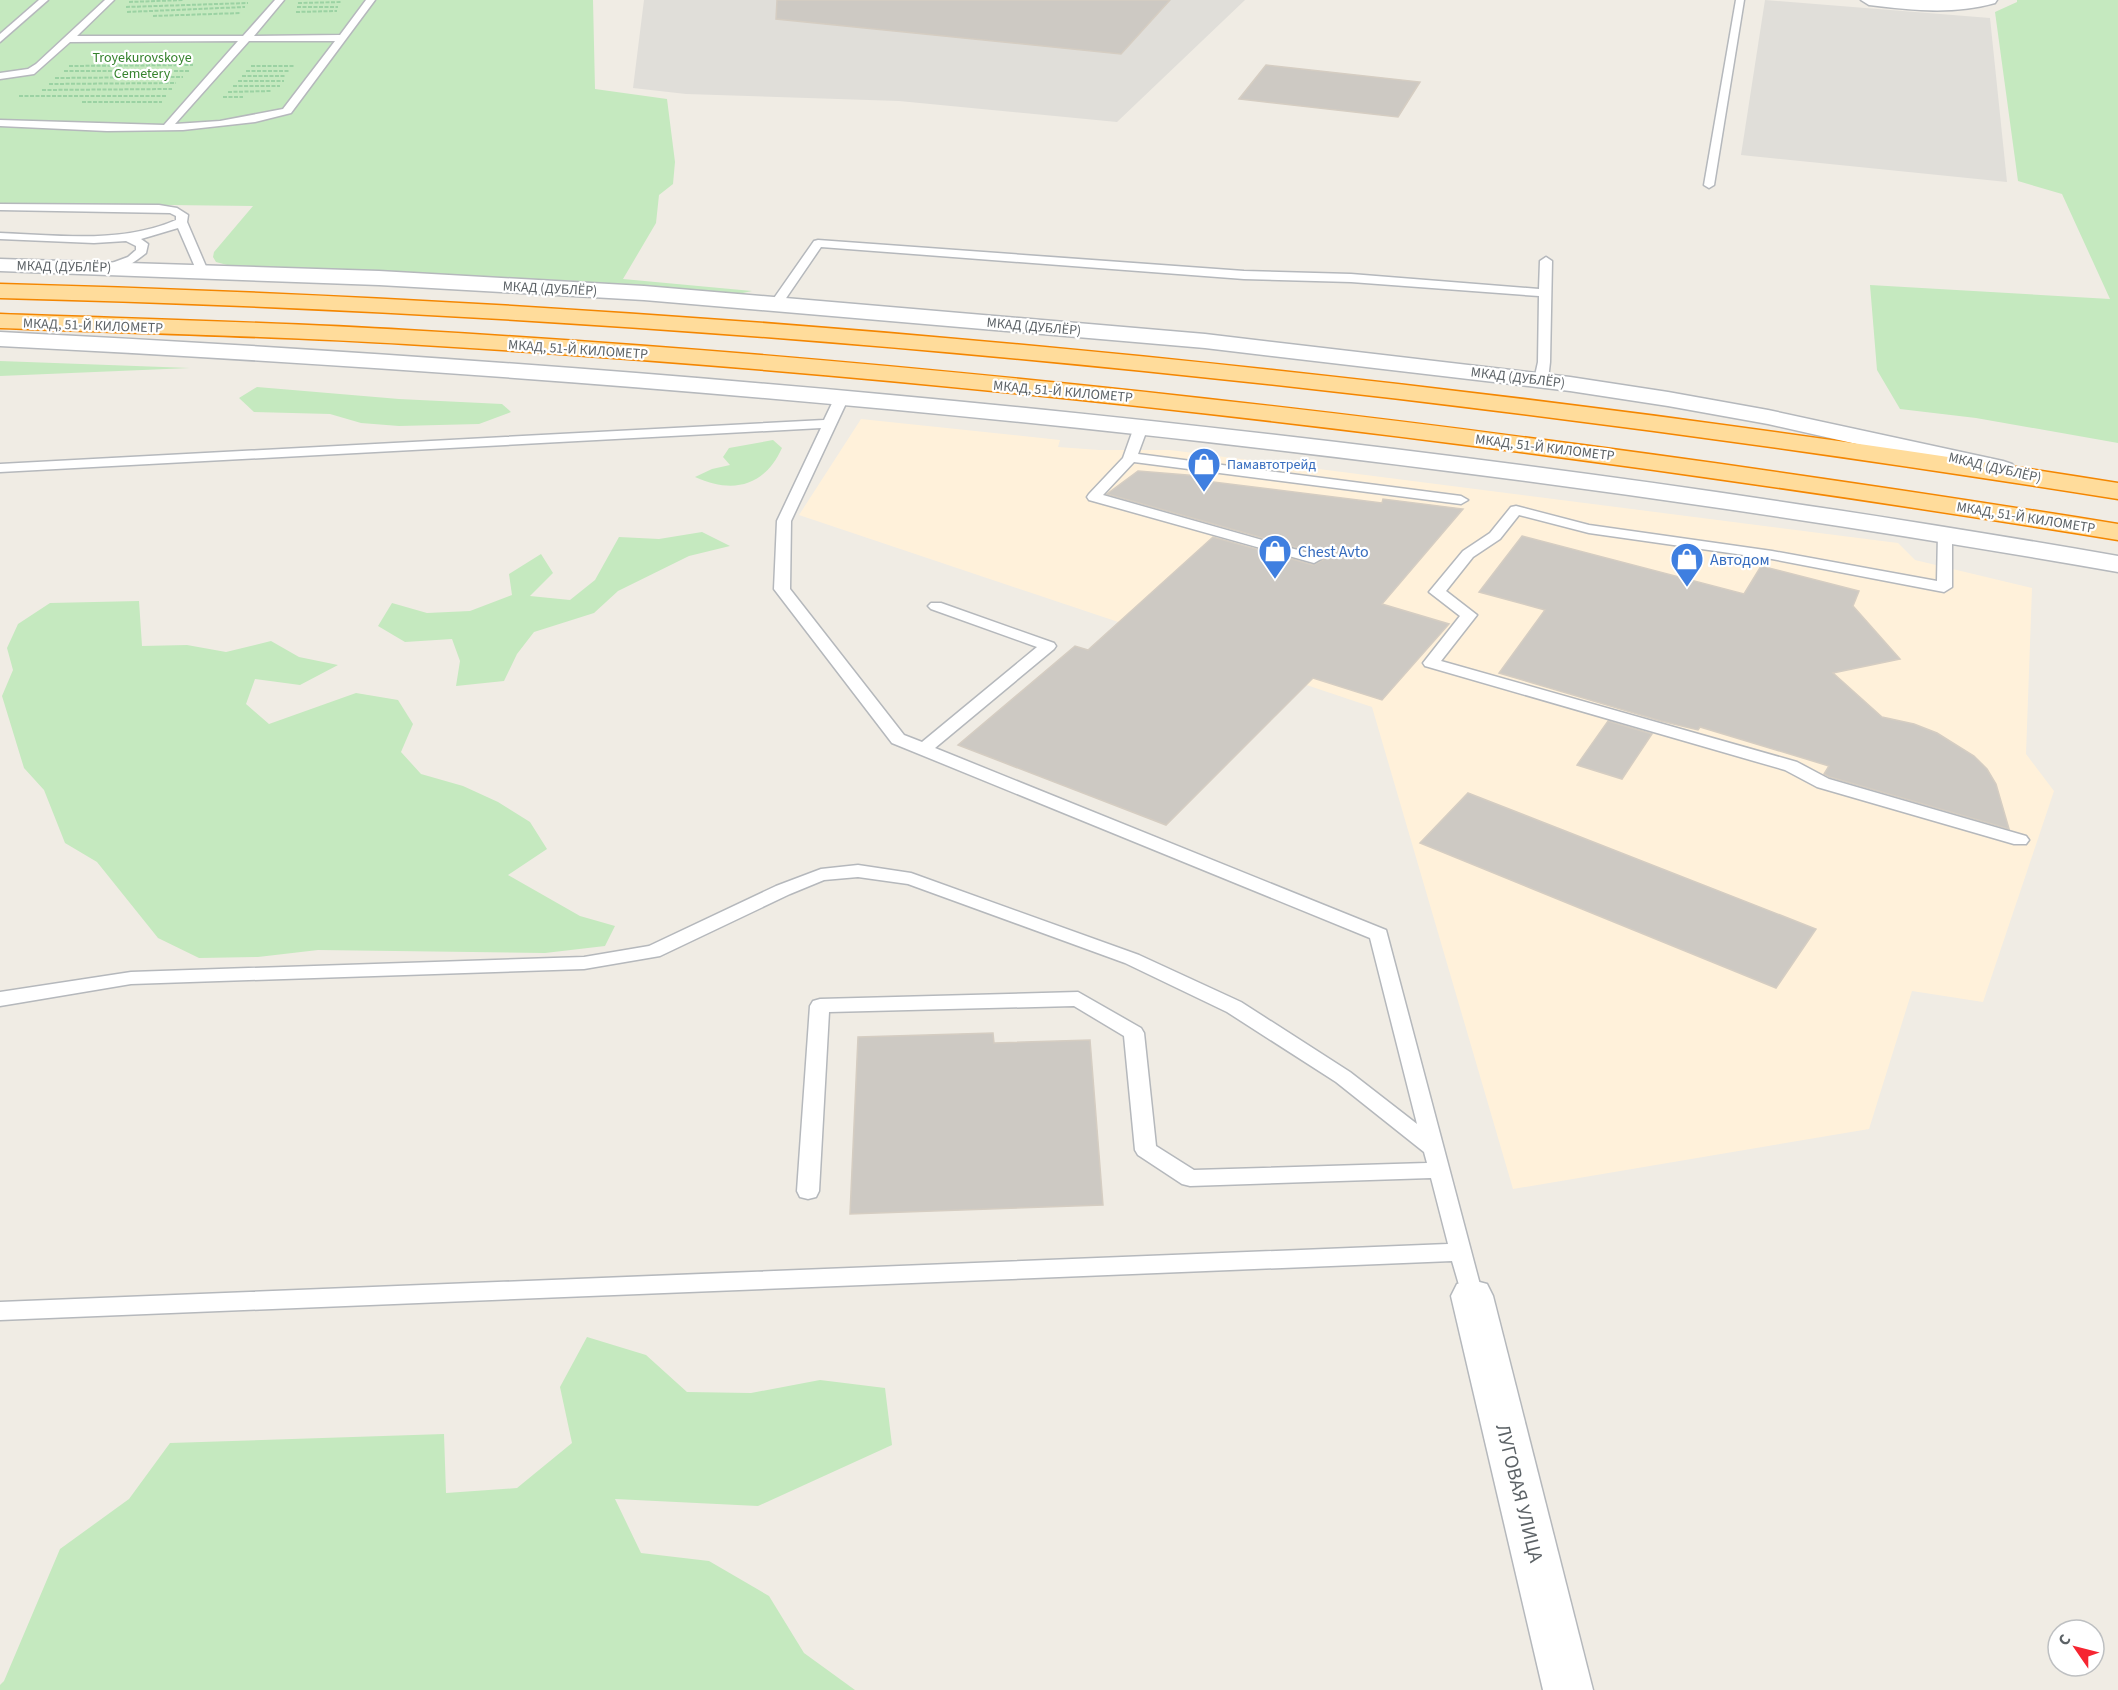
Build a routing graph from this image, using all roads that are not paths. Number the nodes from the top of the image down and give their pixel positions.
1 (44, 0) edge
2 (1740, 0) edge
3 (1869, 0) edge
4 (1982, 2) edge
5 (368, 5) edge
6 (274, 6) edge
7 (101, 8) edge
8 (244, 38) junction
9 (343, 38) junction
10 (0, 39) edge
11 (68, 39) junction
12 (4, 76) edge
13 (0, 123) edge
14 (168, 126) junction
15 (1709, 185) dead end
16 (0, 207) edge
17 (182, 222) junction
18 (0, 236) edge
19 (130, 238) junction
20 (1546, 261) dead end
21 (0, 265) edge
22 (113, 267) junction
23 (202, 271) junction
24 (0, 291) edge
25 (1545, 293) junction
26 (776, 304) junction
27 (0, 321) edge
28 (0, 339) edge
29 (1541, 380) junction
30 (842, 397) junction
31 (828, 424) junction
32 (1141, 427) junction
33 (1130, 458) junction
34 (0, 468) edge
35 (2058, 481) junction
36 (2118, 491) edge
37 (1461, 500) dead end
38 (2118, 532) edge
39 (1945, 533) junction
40 (1314, 559) dead end
41 (2118, 564) edge
42 (936, 606) dead end
43 (924, 749) junction
44 (2020, 840) dead end
45 (0, 999) edge
46 (1434, 1148) junction
47 (1440, 1170) junction
48 (808, 1191) dead end
49 (1461, 1252) junction
50 (1473, 1296) joint
51 (0, 1311) edge
52 (1568, 1690) edge

1 - 10 lane
2 - 15 lane
3 - 4 street
5 - 9 lane
6 - 8 lane
7 - 11 lane
8 - 9 lane
8 - 11 lane
8 - 14 lane
9 - 14 lane
11 - 12 lane
13 - 14 lane
16 - 17 lane
17 - 19 lane
17 - 23 lane
18 - 19 lane
19 - 22 lane
20 - 25 lane
21 - 22 street, МКАД (ДУБЛЁР)
22 - 23 street, МКАД (ДУБЛЁР)
23 - 26 street, МКАД (ДУБЛЁР)
24 - 35 highway, МКАД, 51-Й КИЛОМЕТР
25 - 26 lane
25 - 29 lane
26 - 29 street, МКАД (ДУБЛЁР)
27 - 38 highway, МКАД, 51-Й КИЛОМЕТР
28 - 30 street
29 - 35 street, МКАД (ДУБЛЁР)
30 - 31 lane
30 - 32 street
31 - 34 lane
31 - 43 lane
32 - 33 lane
32 - 39 street
33 - 37 lane
33 - 40 lane
35 - 36 highway, МКАД, 51-Й КИЛОМЕТР
39 - 41 street
39 - 44 lane
42 - 43 lane
43 - 46 lane
45 - 46 lane
46 - 47 lane
47 - 48 lane
47 - 49 lane
49 - 50 lane
49 - 51 lane
50 - 52 street, ЛУГОВАЯ УЛИЦА

